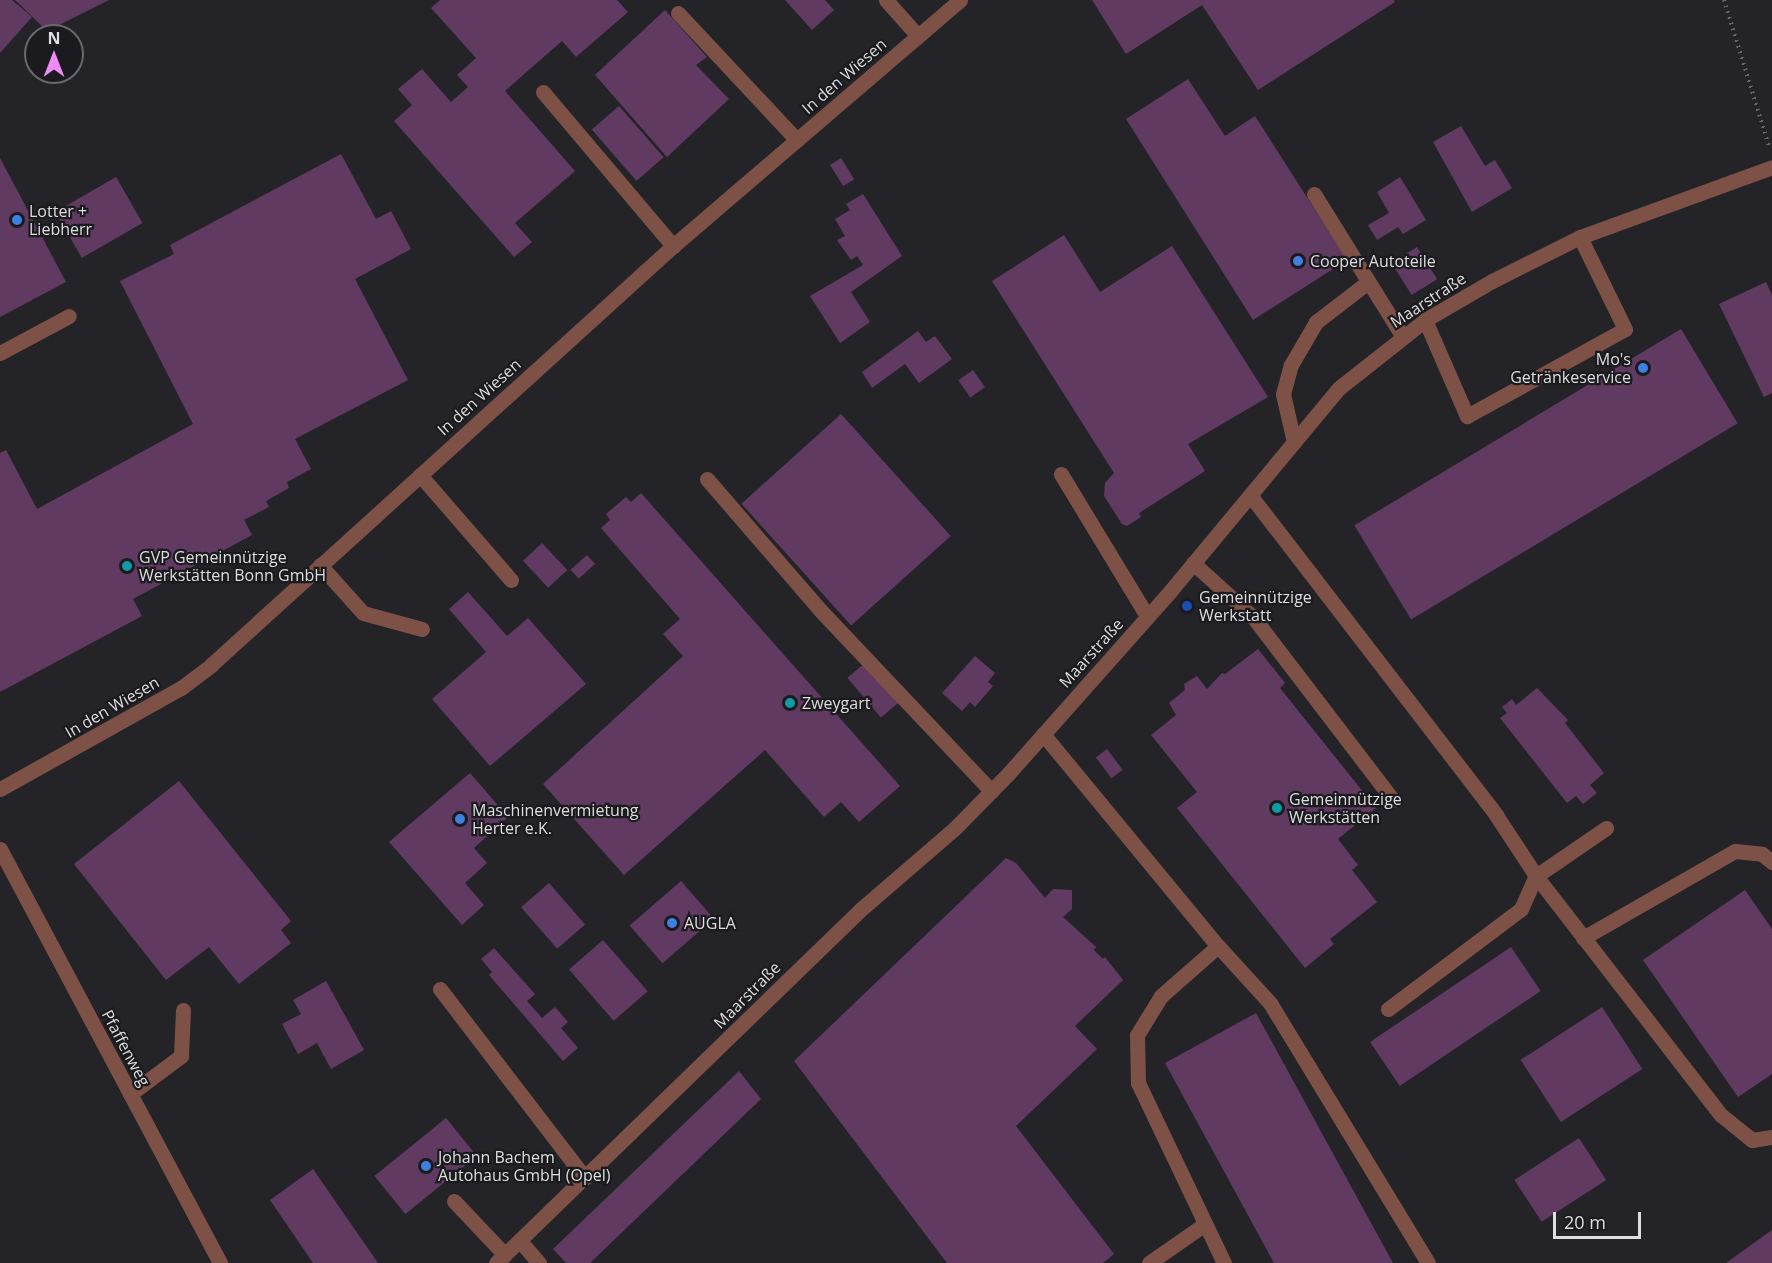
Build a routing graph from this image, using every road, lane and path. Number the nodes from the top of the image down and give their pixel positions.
1 (886, 0) edge
2 (960, 0) edge
3 (1724, 0) edge
4 (678, 14) dead end
5 (918, 36) junction
6 (543, 93) dead end
7 (797, 140) junction
8 (1772, 155) edge
9 (1772, 167) edge
10 (1314, 194) dead end
11 (1580, 237) junction
12 (673, 246) junction
13 (1368, 282) junction
14 (69, 316) dead end
15 (1425, 320) junction
16 (1402, 337) junction
17 (0, 353) edge
18 (1294, 442) junction
19 (1061, 474) dead end
20 (420, 475) junction
21 (707, 479) dead end
22 (1250, 495) junction
23 (1193, 563) junction
24 (320, 565) junction
25 (511, 580) dead end
26 (1147, 616) junction
27 (422, 630) dead end
28 (1043, 734) junction
29 (0, 789) edge
30 (991, 791) junction
31 (1394, 800) dead end
32 (1606, 828) dead end
33 (0, 849) edge
34 (1772, 862) edge
35 (1536, 876) junction
36 (1583, 938) junction
37 (1218, 946) junction
38 (441, 989) dead end
39 (1388, 1009) dead end
40 (183, 1010) dead end
41 (130, 1094) junction
42 (1772, 1137) edge
43 (585, 1178) junction
44 (454, 1201) dead end
45 (1205, 1224) junction
46 (520, 1241) junction
47 (501, 1259) edge
48 (220, 1263) edge
49 (539, 1263) edge
50 (1149, 1263) edge
51 (1224, 1263) edge
52 (1428, 1263) edge

1 - 5 street
2 - 5 street, In den Wiesen
3 - 8 path
4 - 7 street
5 - 7 street, In den Wiesen
6 - 12 street
7 - 12 street, In den Wiesen
9 - 11 street, Maarstraße
10 - 13 street
11 - 15 street, Maarstraße
11 - 15 street
12 - 20 street, In den Wiesen
13 - 16 street
13 - 18 street
14 - 17 street
15 - 16 street, Maarstraße
16 - 18 street, Maarstraße
18 - 22 street, Maarstraße
19 - 26 street
20 - 24 street, In den Wiesen
20 - 25 street
21 - 30 street
22 - 23 street, Maarstraße
22 - 35 street
23 - 26 street, Maarstraße
23 - 31 street
24 - 27 street
24 - 29 street, In den Wiesen
26 - 28 street, Maarstraße
28 - 30 street, Maarstraße
28 - 37 street
30 - 43 street, Maarstraße
32 - 35 street
33 - 41 street, Pfaffenweg
34 - 36 street
35 - 36 street
35 - 39 street
36 - 42 street
37 - 45 street
37 - 52 street
38 - 43 street
40 - 41 street
41 - 48 street, Pfaffenweg
43 - 46 street, Maarstraße
44 - 47 street
45 - 50 street
45 - 51 street
46 - 47 street, Maarstraße
46 - 49 street

